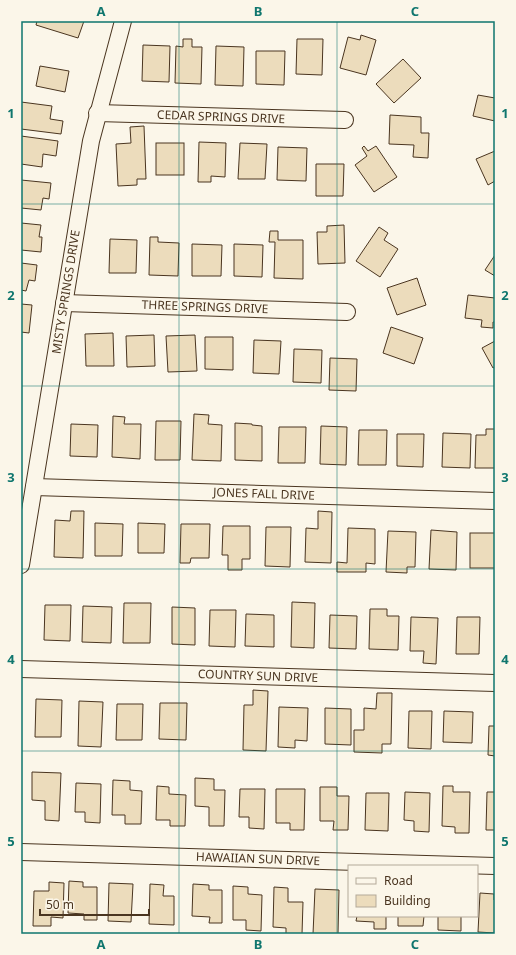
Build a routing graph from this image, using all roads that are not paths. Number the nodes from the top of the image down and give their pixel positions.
1 (123, 21) edge
2 (97, 114) junction
3 (345, 120) dead end
4 (64, 303) junction
5 (347, 312) dead end
6 (34, 487) junction
7 (495, 500) edge
8 (21, 565) edge
9 (21, 668) edge
10 (495, 683) edge
11 (21, 852) edge
12 (461, 865) edge
13 (478, 865) edge
14 (495, 866) edge

1 - 2 street, MISTY SPRINGS DRIVE
2 - 3 street, CEDAR SPRINGS DRIVE
2 - 4 street, MISTY SPRINGS DRIVE
4 - 5 street, THREE SPRINGS DRIVE
4 - 6 street, MISTY SPRINGS DRIVE
6 - 7 street, JONES FALL DRIVE
6 - 8 street, MISTY SPRINGS DRIVE
9 - 10 street, COUNTRY SUN DRIVE
11 - 12 street, HAWAIIAN SUN DRIVE
13 - 14 street, HAWAIIAN SUN DRIVE

